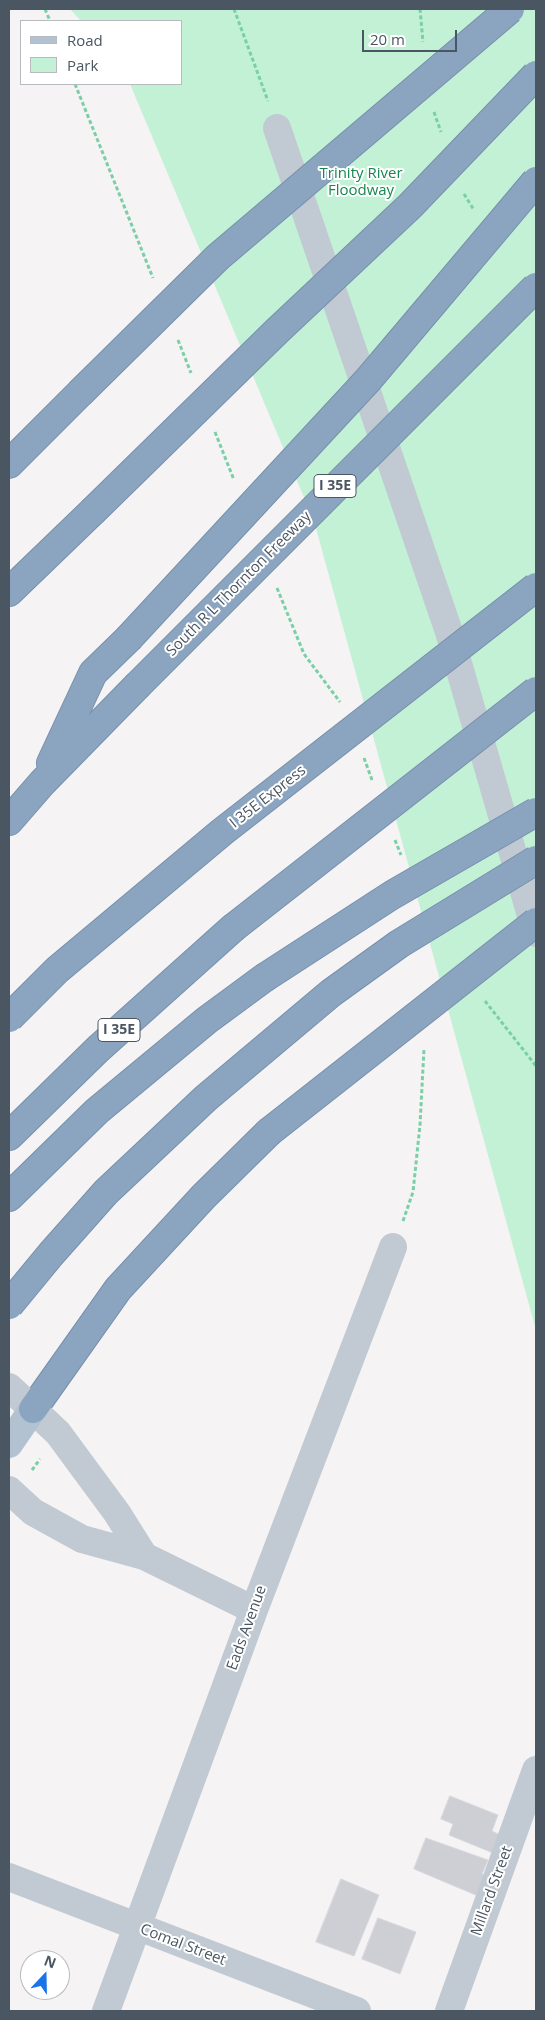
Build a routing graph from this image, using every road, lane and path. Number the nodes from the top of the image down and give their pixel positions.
1 (234, 9) edge
2 (510, 9) edge
3 (536, 75) edge
4 (76, 85) edge
5 (277, 128) joint
6 (536, 182) edge
7 (157, 286) dead end
8 (536, 287) edge
9 (175, 332) dead end
10 (194, 378) dead end
11 (212, 424) dead end
12 (9, 464) edge
13 (238, 489) dead end
14 (275, 581) dead end
15 (536, 587) edge
16 (9, 592) edge
17 (536, 691) edge
18 (345, 709) dead end
19 (363, 755) dead end
20 (373, 782) dead end
21 (42, 783) junction
22 (536, 812) edge
23 (9, 820) edge
24 (393, 836) dead end
25 (536, 860) edge
26 (404, 863) dead end
27 (536, 922) edge
28 (536, 933) edge
29 (483, 999) dead end
30 (9, 1018) edge
31 (424, 1040) dead end
32 (536, 1066) edge
33 (9, 1136) edge
34 (9, 1197) edge
35 (393, 1247) joint
36 (9, 1305) edge
37 (9, 1387) edge
38 (33, 1409) junction
39 (9, 1444) edge
40 (9, 1490) edge
41 (144, 1556) junction
42 (254, 1610) junction
43 (536, 1770) edge
44 (9, 1877) edge
45 (136, 1927) junction
46 (106, 2011) edge
47 (357, 2011) edge
48 (448, 2011) edge

1 - 5 path
2 - 12 highway, bridge
3 - 16 highway, bridge
4 - 7 path
5 - 28 street
6 - 21 highway, bridge
8 - 21 highway, South R L Thornton Freeway / I 35E, bridge
9 - 10 path
11 - 13 path
14 - 18 path
15 - 30 highway, I 35E Express, bridge
17 - 33 highway, I 35E, bridge
19 - 20 path
21 - 23 highway, South R L Thornton Freeway / I 35E
22 - 34 highway, bridge
24 - 26 path
25 - 36 highway, bridge
27 - 38 highway, bridge
29 - 32 path
31 - 35 path
35 - 42 street, Eads Avenue
37 - 38 street
38 - 39 main road
38 - 41 street
40 - 41 street
41 - 42 street
42 - 45 street, Eads Avenue
43 - 48 street, Millard Street
44 - 45 street, Comal Street
45 - 46 street, Eads Avenue
45 - 47 street, Comal Street

